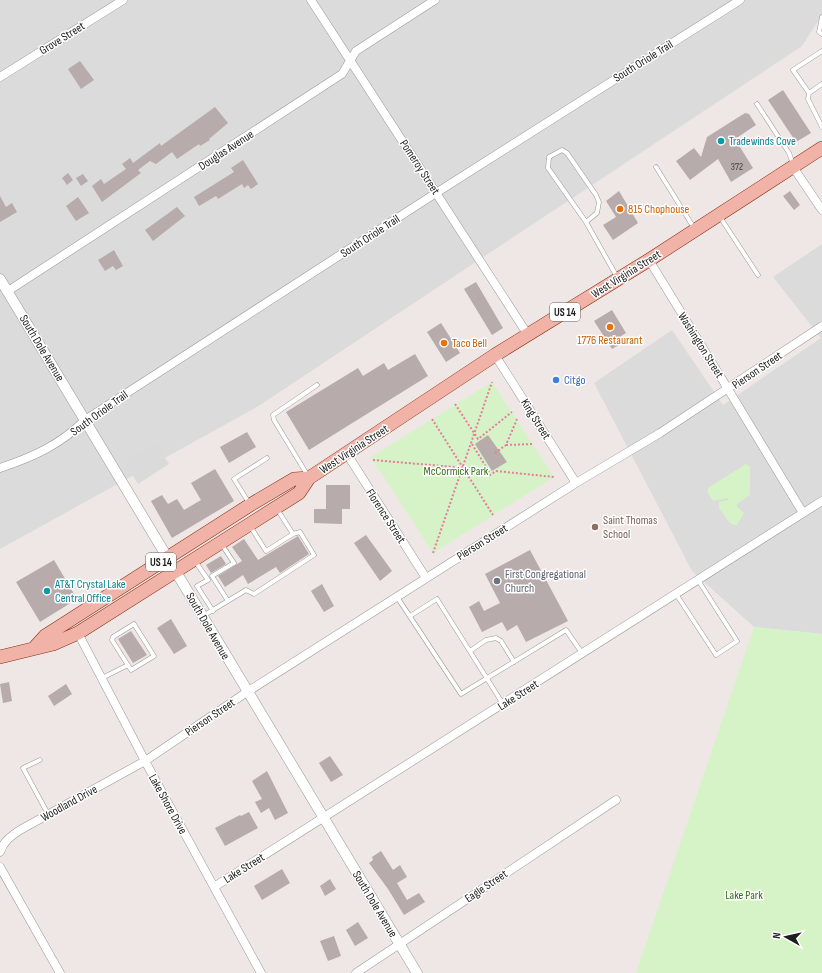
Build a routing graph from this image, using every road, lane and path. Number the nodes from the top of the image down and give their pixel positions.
1 (123, 0) edge
2 (311, 0) edge
3 (435, 0) edge
4 (740, 0) edge
5 (822, 17) edge
6 (822, 34) edge
7 (822, 51) edge
8 (350, 62) junction
9 (0, 77) edge
10 (822, 84) edge
11 (809, 93) junction
12 (757, 104) dead end
13 (822, 127) edge
14 (822, 148) edge
15 (656, 167) dead end
16 (793, 167) junction
17 (436, 193) junction
18 (822, 210) edge
19 (719, 215) junction
20 (586, 222) junction
21 (696, 230) junction
22 (648, 260) junction
23 (758, 275) dead end
24 (0, 279) edge
25 (618, 279) junction
26 (8, 291) junction
27 (822, 326) edge
28 (528, 335) junction
29 (495, 356) junction
30 (492, 382) dead end
31 (317, 385) dead end
32 (728, 389) junction
33 (456, 404) dead end
34 (512, 412) dead end
35 (432, 419) dead end
36 (517, 419) dead end
37 (85, 420) junction
38 (475, 433) junction
39 (471, 444) junction
40 (532, 444) dead end
41 (506, 445) junction
42 (495, 453) dead end
43 (347, 454) junction
44 (267, 458) dead end
45 (373, 460) dead end
46 (0, 468) edge
47 (463, 468) junction
48 (488, 470) junction
49 (554, 477) dead end
50 (309, 478) junction
51 (576, 482) junction
52 (822, 501) edge
53 (250, 505) junction
54 (276, 507) junction
55 (803, 513) junction
56 (493, 515) dead end
57 (254, 521) junction
58 (294, 534) junction
59 (220, 542) junction
60 (433, 553) dead end
61 (168, 557) junction
62 (194, 559) junction
63 (177, 571) junction
64 (212, 576) junction
65 (426, 578) junction
66 (208, 580) junction
67 (698, 580) junction
68 (193, 589) junction
69 (676, 594) junction
70 (397, 596) junction
71 (228, 601) junction
72 (213, 611) junction
73 (203, 616) junction
74 (410, 616) junction
75 (78, 633) junction
76 (35, 647) junction
77 (470, 651) junction
78 (582, 654) junction
79 (2, 655) edge
80 (514, 662) junction
81 (128, 665) junction
82 (102, 678) junction
83 (487, 678) junction
84 (247, 692) junction
85 (503, 704) junction
86 (40, 760) dead end
87 (145, 761) junction
88 (616, 800) dead end
89 (48, 814) junction
90 (324, 818) junction
91 (0, 852) edge
92 (0, 867) edge
93 (214, 887) junction
94 (399, 944) junction
95 (60, 973) edge
96 (261, 973) edge
97 (356, 973) edge
98 (417, 973) edge

1 - 9 street, Grove Street
2 - 8 street, Pomeroy Street
3 - 8 street, Douglas Avenue
4 - 17 street, South Oriole Trail
5 - 6 lane
7 - 11 lane
8 - 17 street, Pomeroy Street
8 - 26 street, Douglas Avenue
10 - 11 lane
11 - 13 lane
12 - 16 lane
14 - 16 main road, West Virginia Street / US 14
15 - 21 lane
16 - 18 street
16 - 19 main road, West Virginia Street / US 14
17 - 28 street, Pomeroy Street
17 - 37 street, South Oriole Trail
19 - 21 main road, West Virginia Street / US 14
19 - 23 lane
20 - 20 lane
20 - 25 lane
21 - 22 main road, West Virginia Street / US 14
22 - 25 main road, West Virginia Street / US 14
22 - 32 street, Washington Street
24 - 26 street, South Dole Avenue
25 - 28 main road, West Virginia Street / US 14
26 - 37 street, South Dole Avenue
27 - 32 street, Pierson Street
28 - 29 main road, West Virginia Street / US 14
29 - 43 main road, West Virginia Street / US 14
29 - 51 street, King Street
30 - 38 path
31 - 50 lane
32 - 51 street, Pierson Street
32 - 55 street, Washington Street
33 - 38 path
34 - 38 path
35 - 47 path
36 - 41 path
37 - 46 street, South Oriole Trail
37 - 61 street, South Dole Avenue
38 - 39 path
39 - 47 path
39 - 48 path
40 - 41 path
41 - 42 path
43 - 50 main road, West Virginia Street / US 14
43 - 65 street, Florence Street
44 - 53 lane
45 - 47 path
47 - 48 path
47 - 56 path
47 - 60 path
48 - 49 path
50 - 53 main road, West Virginia Street / US 14
50 - 54 main road, West Virginia Street / US 14
51 - 65 street, Pierson Street
52 - 55 street, Lake Street
53 - 57 main road
53 - 61 main road, West Virginia Street / US 14
54 - 57 main road, West Virginia Street / US 14
54 - 58 lane
55 - 67 street, Lake Street
57 - 58 lane
57 - 59 main road, West Virginia Street / US 14
58 - 71 lane
59 - 62 main road, West Virginia Street / US 14
59 - 64 lane
61 - 63 street, South Dole Avenue
61 - 76 main road, West Virginia Street / US 14
62 - 63 main road, West Virginia Street / US 14
62 - 66 lane
63 - 68 street, South Dole Avenue
63 - 75 main road, West Virginia Street / US 14
64 - 66 lane
64 - 71 lane
65 - 70 street, Pierson Street
66 - 68 lane
67 - 69 street, Lake Street
67 - 69 lane
68 - 72 lane
68 - 73 street, South Dole Avenue
69 - 78 street, Lake Street
70 - 74 lane
70 - 84 street, Pierson Street
71 - 72 lane
72 - 73 lane
73 - 84 street, South Dole Avenue
74 - 77 lane
74 - 83 lane
75 - 76 main road, US 14
75 - 82 street, Lake Shore Drive
76 - 79 main road, US 14
77 - 80 lane
77 - 83 lane
78 - 80 lane
78 - 85 street, Lake Street
80 - 83 lane
81 - 81 lane
81 - 82 lane
82 - 87 street, Lake Shore Drive
83 - 85 lane
84 - 87 street, Pierson Street
84 - 90 street, South Dole Avenue
85 - 90 street, Lake Street
86 - 89 lane
87 - 89 street, Woodland Drive
87 - 93 street, Lake Shore Drive
88 - 94 street, Eagle Street
89 - 91 street, Woodland Drive
90 - 93 street, Lake Street
90 - 94 street, South Dole Avenue
92 - 95 street
93 - 96 street, Lake Shore Drive
94 - 97 street, Eagle Street
94 - 98 street, South Dole Avenue

